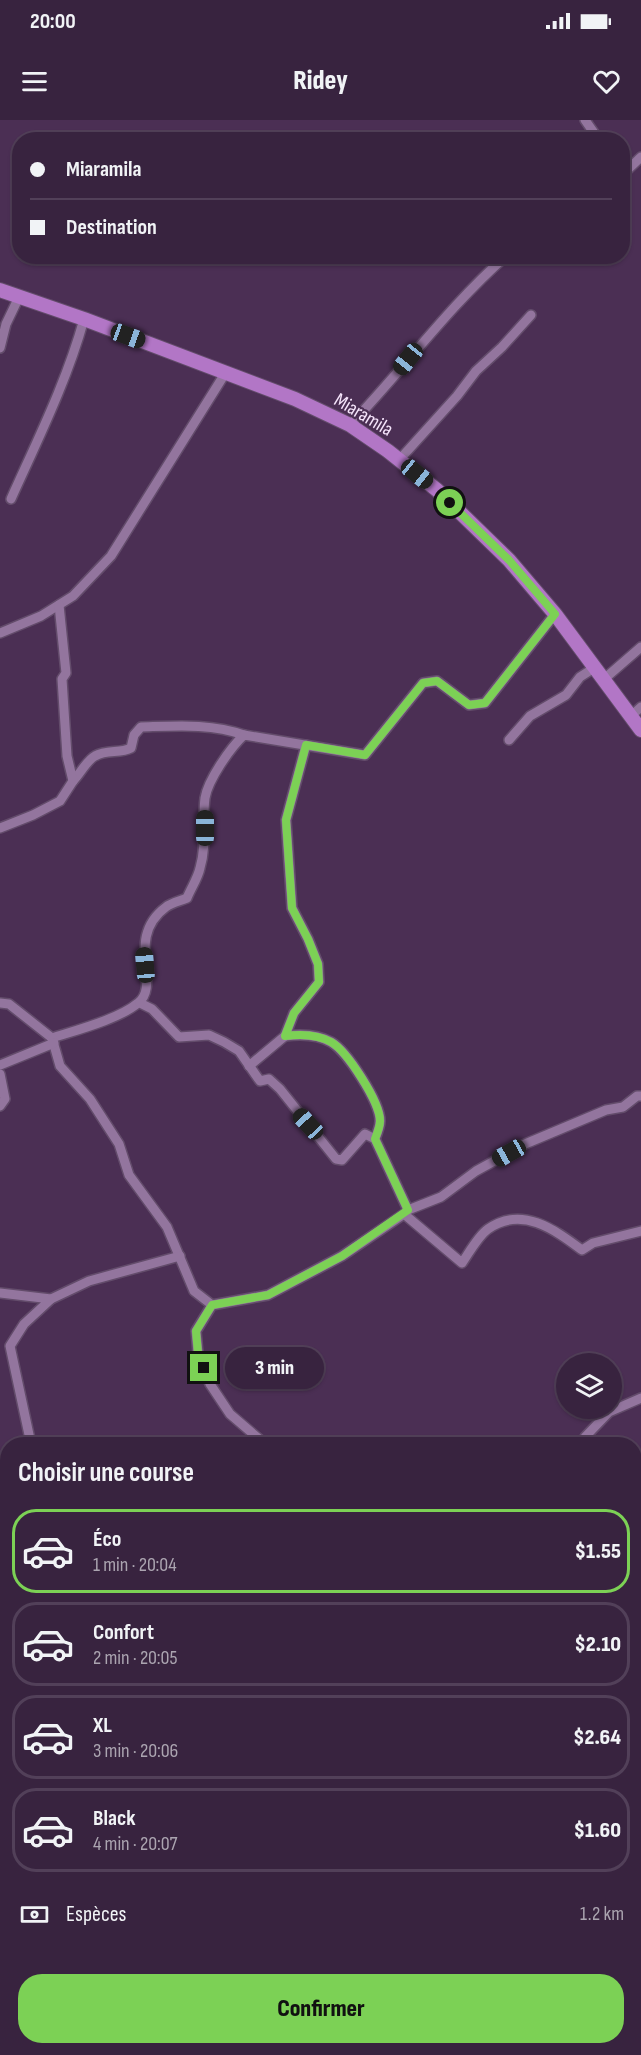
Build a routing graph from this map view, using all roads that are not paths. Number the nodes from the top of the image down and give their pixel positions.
1 (641, 157) edge
2 (630, 167) edge
3 (497, 264) edge
4 (0, 290) edge
5 (19, 297) junction
6 (531, 315) dead end
7 (84, 319) junction
8 (0, 348) edge
9 (226, 372) junction
10 (350, 425) junction
11 (400, 459) junction
12 (11, 499) dead end
13 (59, 604) junction
14 (555, 614) junction
15 (0, 633) edge
16 (641, 647) edge
17 (594, 668) junction
18 (603, 680) junction
19 (636, 712) edge
20 (641, 730) edge
21 (243, 735) junction
22 (509, 740) dead end
23 (306, 745) junction
24 (73, 781) junction
25 (0, 828) edge
26 (0, 1003) edge
27 (140, 1003) junction
28 (285, 1036) junction
29 (53, 1041) junction
30 (0, 1065) edge
31 (249, 1066) junction
32 (0, 1074) edge
33 (641, 1096) edge
34 (0, 1106) edge
35 (375, 1139) junction
36 (406, 1212) junction
37 (641, 1231) edge
38 (180, 1256) junction
39 (0, 1293) edge
40 (51, 1299) junction
41 (212, 1305) junction
42 (641, 1398) edge
43 (30, 1437) edge
44 (257, 1437) edge
45 (585, 1437) edge

1 - 2 street
3 - 10 street
4 - 5 main road, Miaramila
5 - 7 main road, Miaramila
5 - 8 street
6 - 11 street
7 - 9 main road, Miaramila
7 - 12 street
9 - 10 main road, Miaramila
9 - 13 street
10 - 11 main road, Miaramila
11 - 14 main road, Miaramila
13 - 15 street
13 - 24 street
14 - 17 main road, Miaramila
14 - 23 street
16 - 18 street
17 - 18 main road, Miaramila
17 - 22 street
18 - 19 main road, Miaramila
19 - 20 main road, Miaramila
21 - 23 street
21 - 24 street
21 - 27 street
23 - 28 street
24 - 25 street
26 - 29 street
27 - 29 street
27 - 31 street
28 - 31 street
28 - 35 street
29 - 30 street
29 - 38 street
31 - 35 street
32 - 34 street
33 - 36 street
35 - 36 street
36 - 37 street
36 - 41 street
38 - 40 street
38 - 41 street
39 - 40 street
40 - 43 street
41 - 44 street
42 - 45 street

